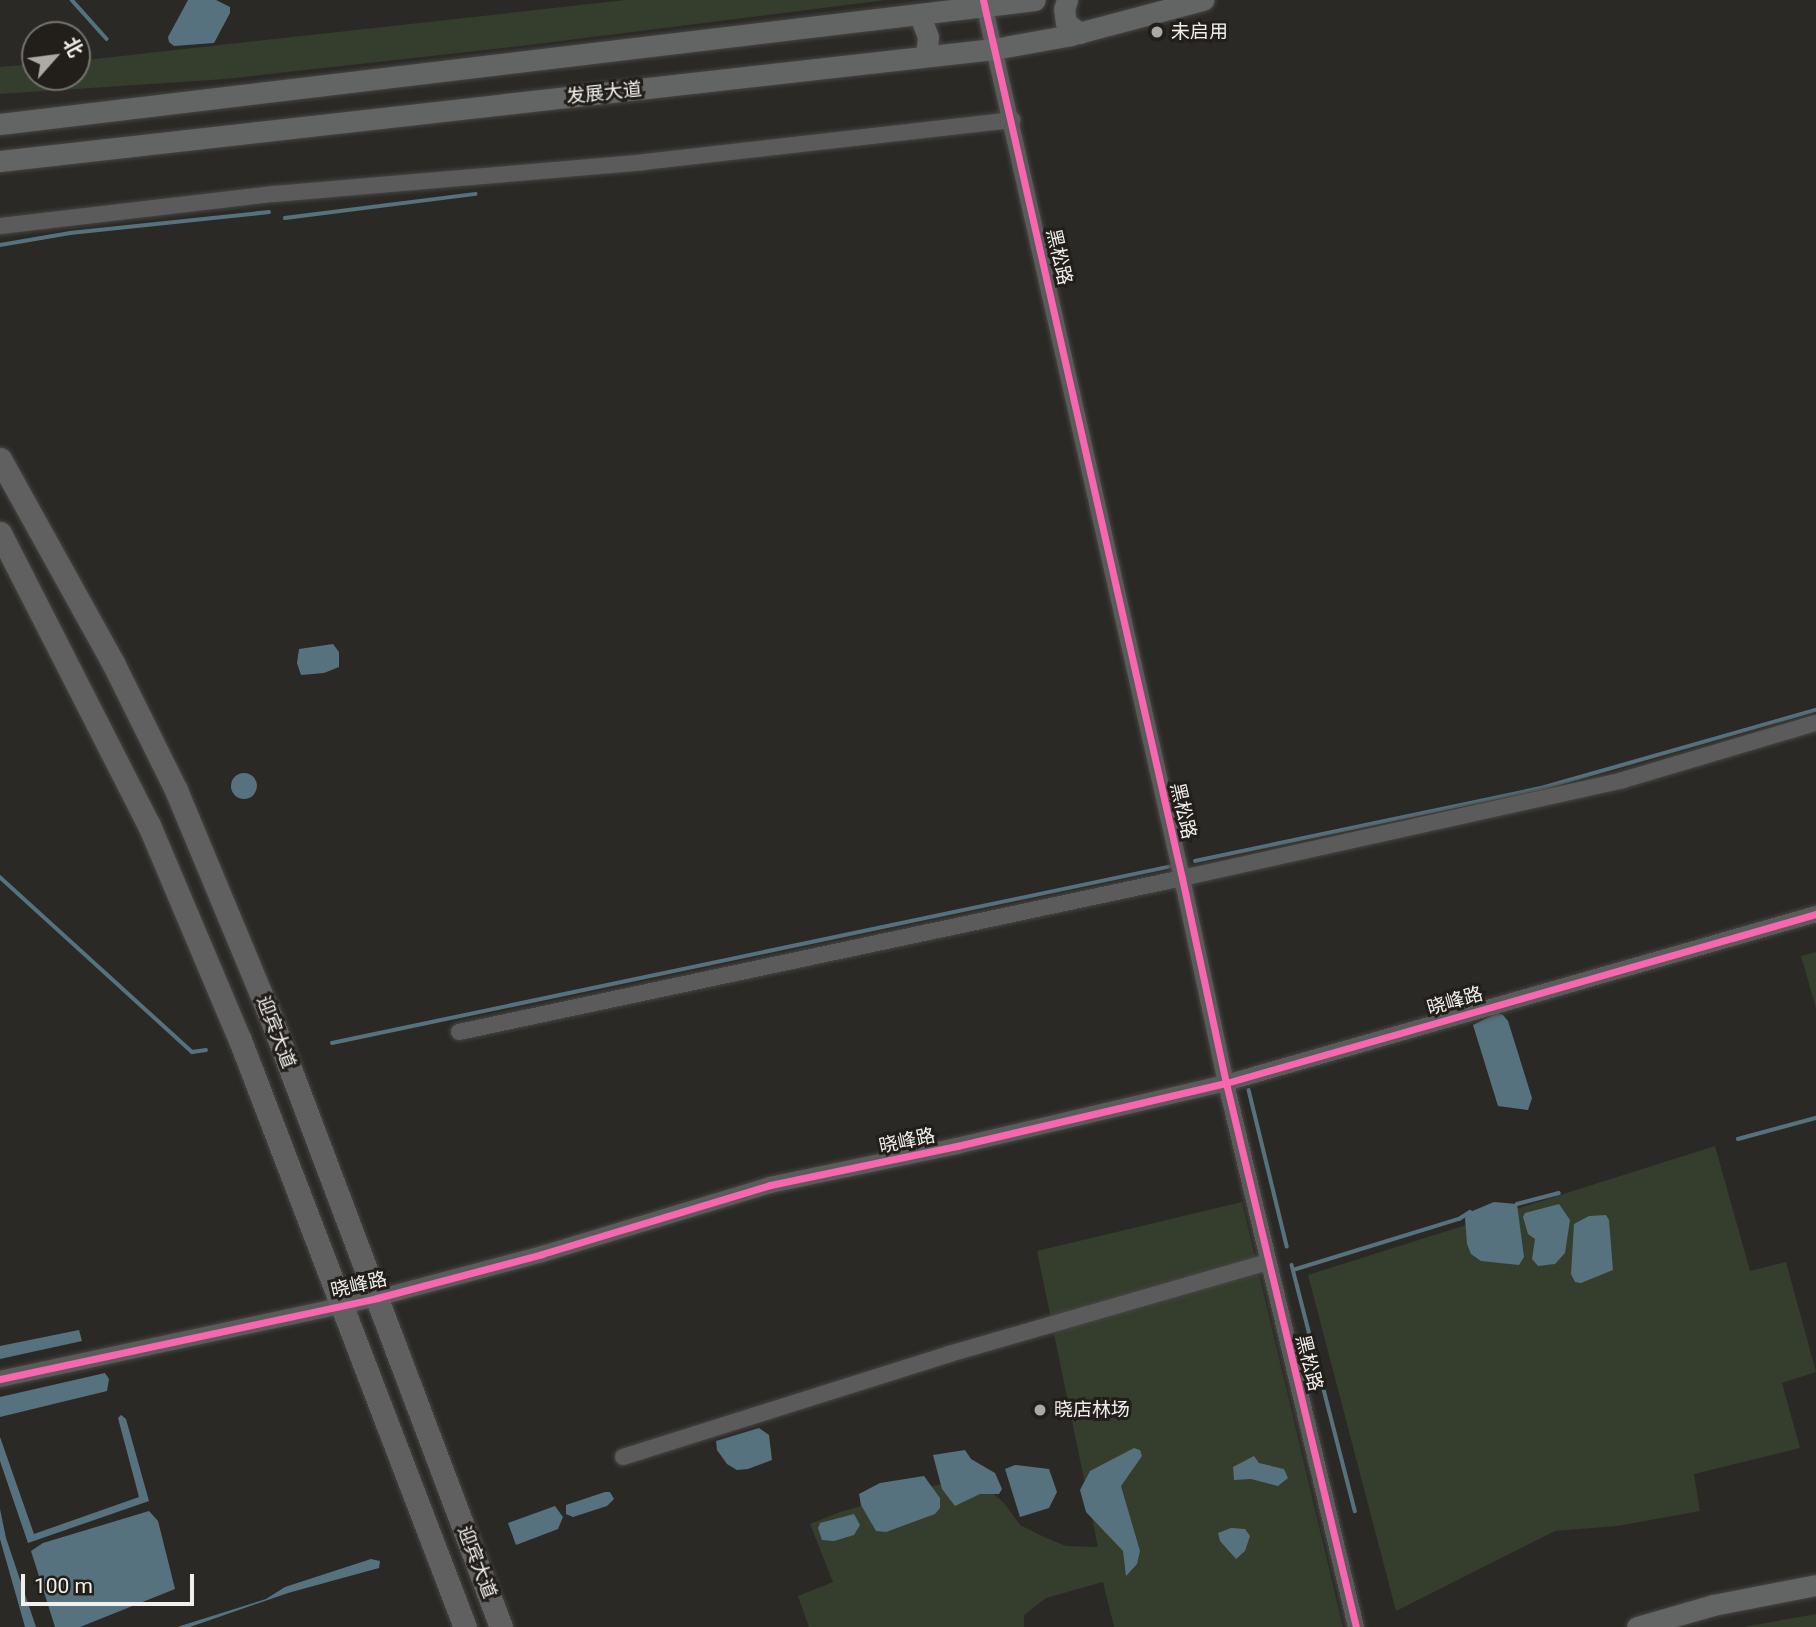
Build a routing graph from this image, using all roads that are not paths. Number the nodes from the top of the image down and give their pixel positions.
1 (1034, 0) edge
2 (1067, 0) edge
3 (1203, 0) edge
4 (984, 4) edge
5 (920, 16) junction
6 (1080, 33) junction
7 (994, 49) junction
8 (926, 57) junction
9 (1013, 120) junction
10 (0, 124) edge
11 (0, 161) edge
12 (0, 226) edge
13 (0, 459) edge
14 (0, 533) edge
15 (1816, 723) edge
16 (1182, 878) junction
17 (1816, 914) edge
18 (459, 1032) dead end
19 (1226, 1083) junction
20 (1268, 1262) junction
21 (377, 1298) junction
22 (342, 1306) junction
23 (0, 1379) edge
24 (623, 1457) dead end
25 (1816, 1585) edge
26 (465, 1627) edge
27 (502, 1627) edge
28 (1356, 1627) edge
29 (1637, 1627) edge

1 - 4 main road, 发展大道
2 - 6 main road
3 - 6 main road, 发展大道
4 - 5 main road, 发展大道
4 - 7 street, 黑松路
5 - 8 main road
5 - 10 main road, 发展大道
6 - 7 main road, 发展大道
7 - 8 main road, 发展大道
7 - 9 street, 黑松路
8 - 11 main road, 发展大道
9 - 12 street
9 - 16 street, 黑松路
13 - 21 highway, 迎宾大道
14 - 22 highway, 迎宾大道
15 - 16 street
16 - 18 street
16 - 19 street, 黑松路
17 - 19 street, 晓峰路
19 - 20 street, 黑松路
19 - 21 street, 晓峰路
20 - 24 street
20 - 28 street, 黑松路
21 - 22 street, 晓峰路
21 - 27 highway, 迎宾大道
22 - 23 street, 晓峰路
22 - 26 highway, 迎宾大道
25 - 29 main road

